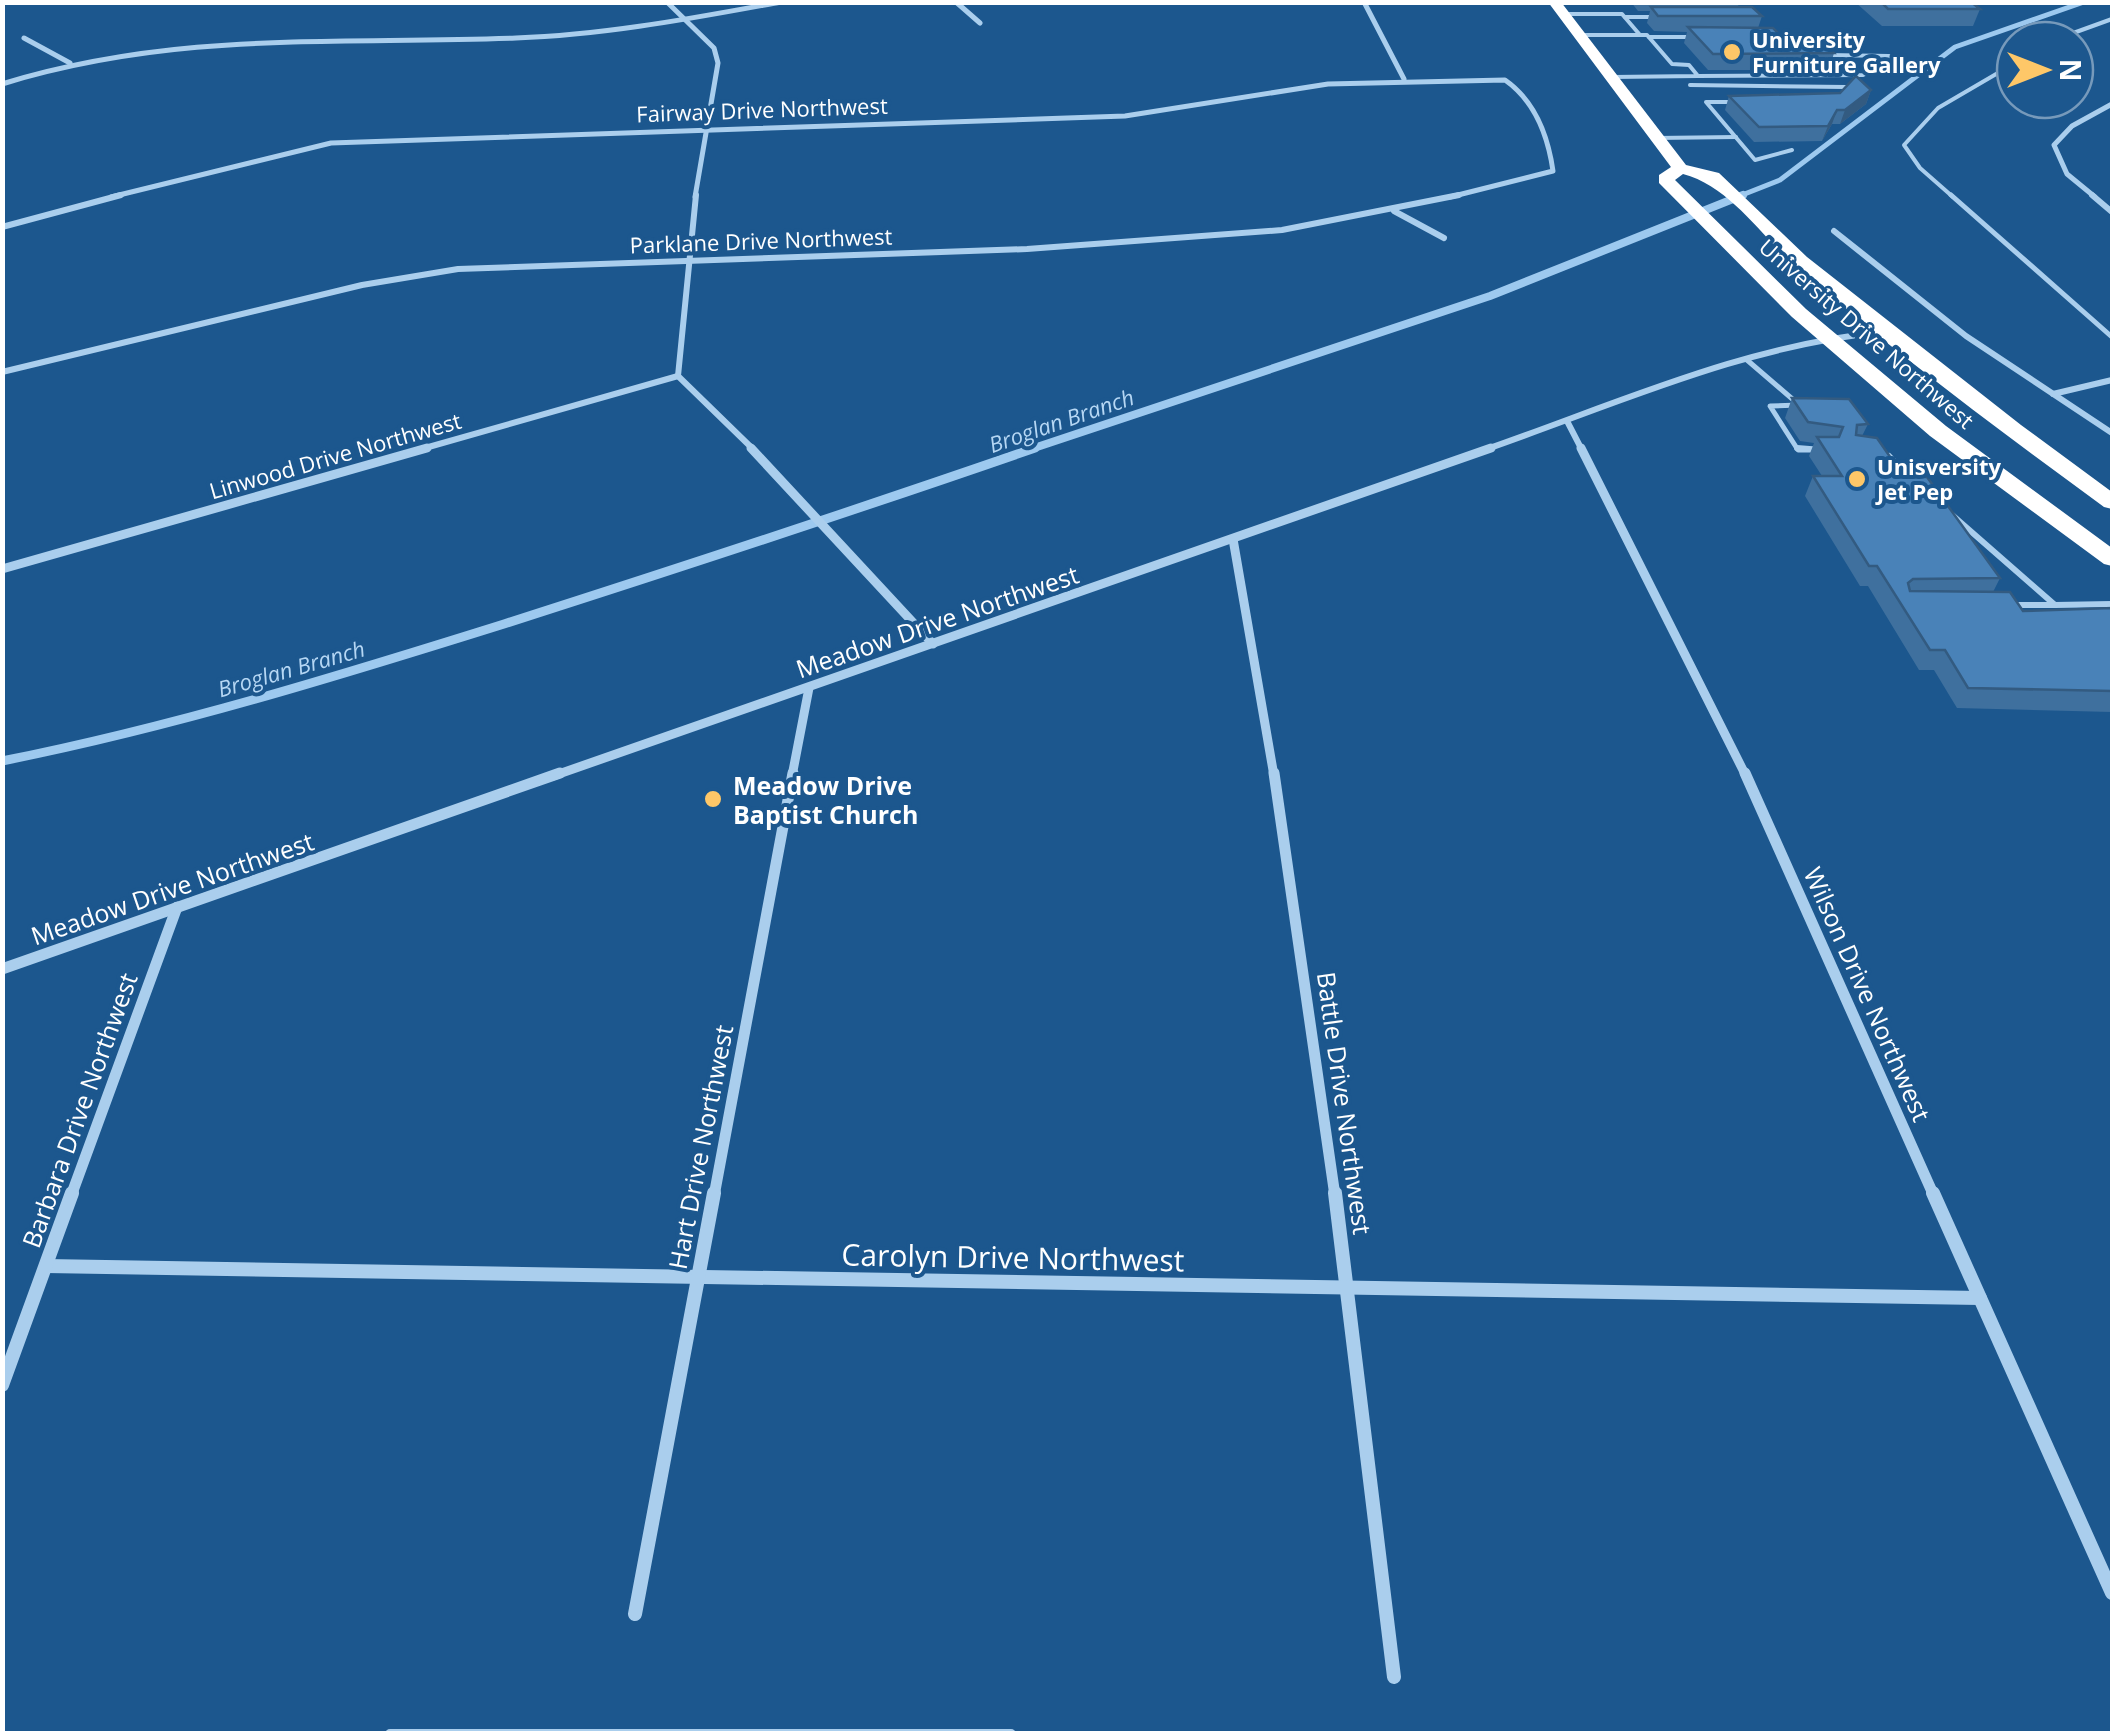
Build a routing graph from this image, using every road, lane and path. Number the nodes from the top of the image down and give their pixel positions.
1 (667, 2) edge
2 (781, 2) edge
3 (956, 2) edge
4 (1364, 2) edge
5 (1612, 2) edge
6 (1558, 8) edge
7 (1624, 15) junction
8 (1662, 17) edge
9 (684, 18) junction
10 (980, 23) dead end
11 (1577, 35) junction
12 (1640, 35) junction
13 (1650, 37) junction
14 (24, 38) dead end
15 (1702, 38) edge
16 (1816, 56) edge
17 (70, 63) junction
18 (1995, 74) edge
19 (1683, 76) junction
20 (1698, 76) junction
21 (1608, 78) junction
22 (1404, 79) junction
23 (2, 84) edge
24 (1690, 85) junction
25 (1706, 102) junction
26 (1742, 102) edge
27 (1834, 102) edge
28 (2112, 104) edge
29 (706, 128) junction
30 (1736, 137) junction
31 (1656, 138) junction
32 (1792, 150) edge
33 (1680, 168) junction
34 (1527, 178) joint
35 (1393, 210) junction
36 (2112, 212) edge
37 (2, 226) edge
38 (1834, 231) dead end
39 (1444, 238) dead end
40 (688, 259) junction
41 (1889, 332) junction
42 (1827, 336) junction
43 (2112, 337) edge
44 (1747, 360) junction
45 (2, 372) edge
46 (678, 376) junction
47 (2112, 380) edge
48 (2053, 394) junction
49 (1818, 404) edge
50 (1799, 405) junction
51 (1567, 421) junction
52 (2112, 434) edge
53 (1830, 450) edge
54 (1884, 451) edge
55 (1994, 472) junction
56 (2112, 502) edge
57 (1940, 503) edge
58 (1233, 538) junction
59 (2112, 559) edge
60 (2, 569) edge
61 (2112, 604) edge
62 (2055, 605) junction
63 (1998, 606) edge
64 (933, 644) junction
65 (809, 688) junction
66 (177, 907) junction
67 (2, 969) edge
68 (46, 1266) junction
69 (698, 1276) junction
70 (1348, 1288) junction
71 (1980, 1298) junction
72 (2, 1385) edge
73 (2112, 1594) edge
74 (635, 1614) dead end
75 (1394, 1677) dead end
76 (508, 1733) edge
77 (390, 1734) edge
78 (1011, 1734) edge

1 - 9 street
2 - 9 street
3 - 10 street
4 - 22 street
5 - 7 lane
6 - 7 lane
6 - 11 highway, University Drive Northwest
7 - 8 lane
7 - 12 lane
9 - 17 street
9 - 29 street
11 - 12 lane
11 - 21 highway, University Drive Northwest
12 - 13 lane
13 - 15 lane
13 - 20 lane
14 - 17 street
16 - 20 lane
17 - 23 street
18 - 43 lane
19 - 20 lane
19 - 21 lane
19 - 24 lane
21 - 31 highway, University Drive Northwest
22 - 29 street, Fairway Drive Northwest
22 - 34 street, Fairway Drive Northwest
24 - 25 lane
24 - 27 lane
25 - 26 lane
25 - 30 lane
28 - 36 street
29 - 37 street, Fairway Drive Northwest
29 - 40 street
30 - 31 lane
30 - 32 lane
31 - 33 highway, University Drive Northwest
33 - 41 highway, University Drive Northwest
33 - 42 highway, University Drive Northwest
34 - 35 street, Parklane Drive Northwest
35 - 39 street
35 - 40 street, Parklane Drive Northwest
38 - 48 street
40 - 45 street, Parklane Drive Northwest
40 - 46 street
41 - 42 street, Meadow Drive Northwest
41 - 56 highway, University Drive Northwest
42 - 44 street, Meadow Drive Northwest
42 - 55 highway, University Drive Northwest
44 - 50 lane
44 - 51 street, Meadow Drive Northwest
46 - 60 street, Linwood Drive Northwest
46 - 64 street
47 - 48 street
48 - 52 street
49 - 50 lane
50 - 53 lane
51 - 58 street, Meadow Drive Northwest
51 - 71 street, Wilson Drive Northwest
54 - 55 lane
55 - 59 highway, University Drive Northwest
57 - 62 lane
58 - 64 street, Meadow Drive Northwest
58 - 70 street, Battle Drive Northwest
61 - 62 lane
62 - 63 lane
64 - 65 street, Meadow Drive Northwest
65 - 66 street, Meadow Drive Northwest
65 - 69 street, Hart Drive Northwest
66 - 67 street, Meadow Drive Northwest
66 - 68 street, Barbara Drive Northwest
68 - 69 street, Carolyn Drive Northwest
68 - 72 street, Barbara Drive Northwest
69 - 70 street, Carolyn Drive Northwest
69 - 74 street, Hart Drive Northwest
70 - 71 street, Carolyn Drive Northwest
70 - 75 street, Battle Drive Northwest
71 - 73 street, Wilson Drive Northwest
76 - 77 lane
76 - 78 lane

